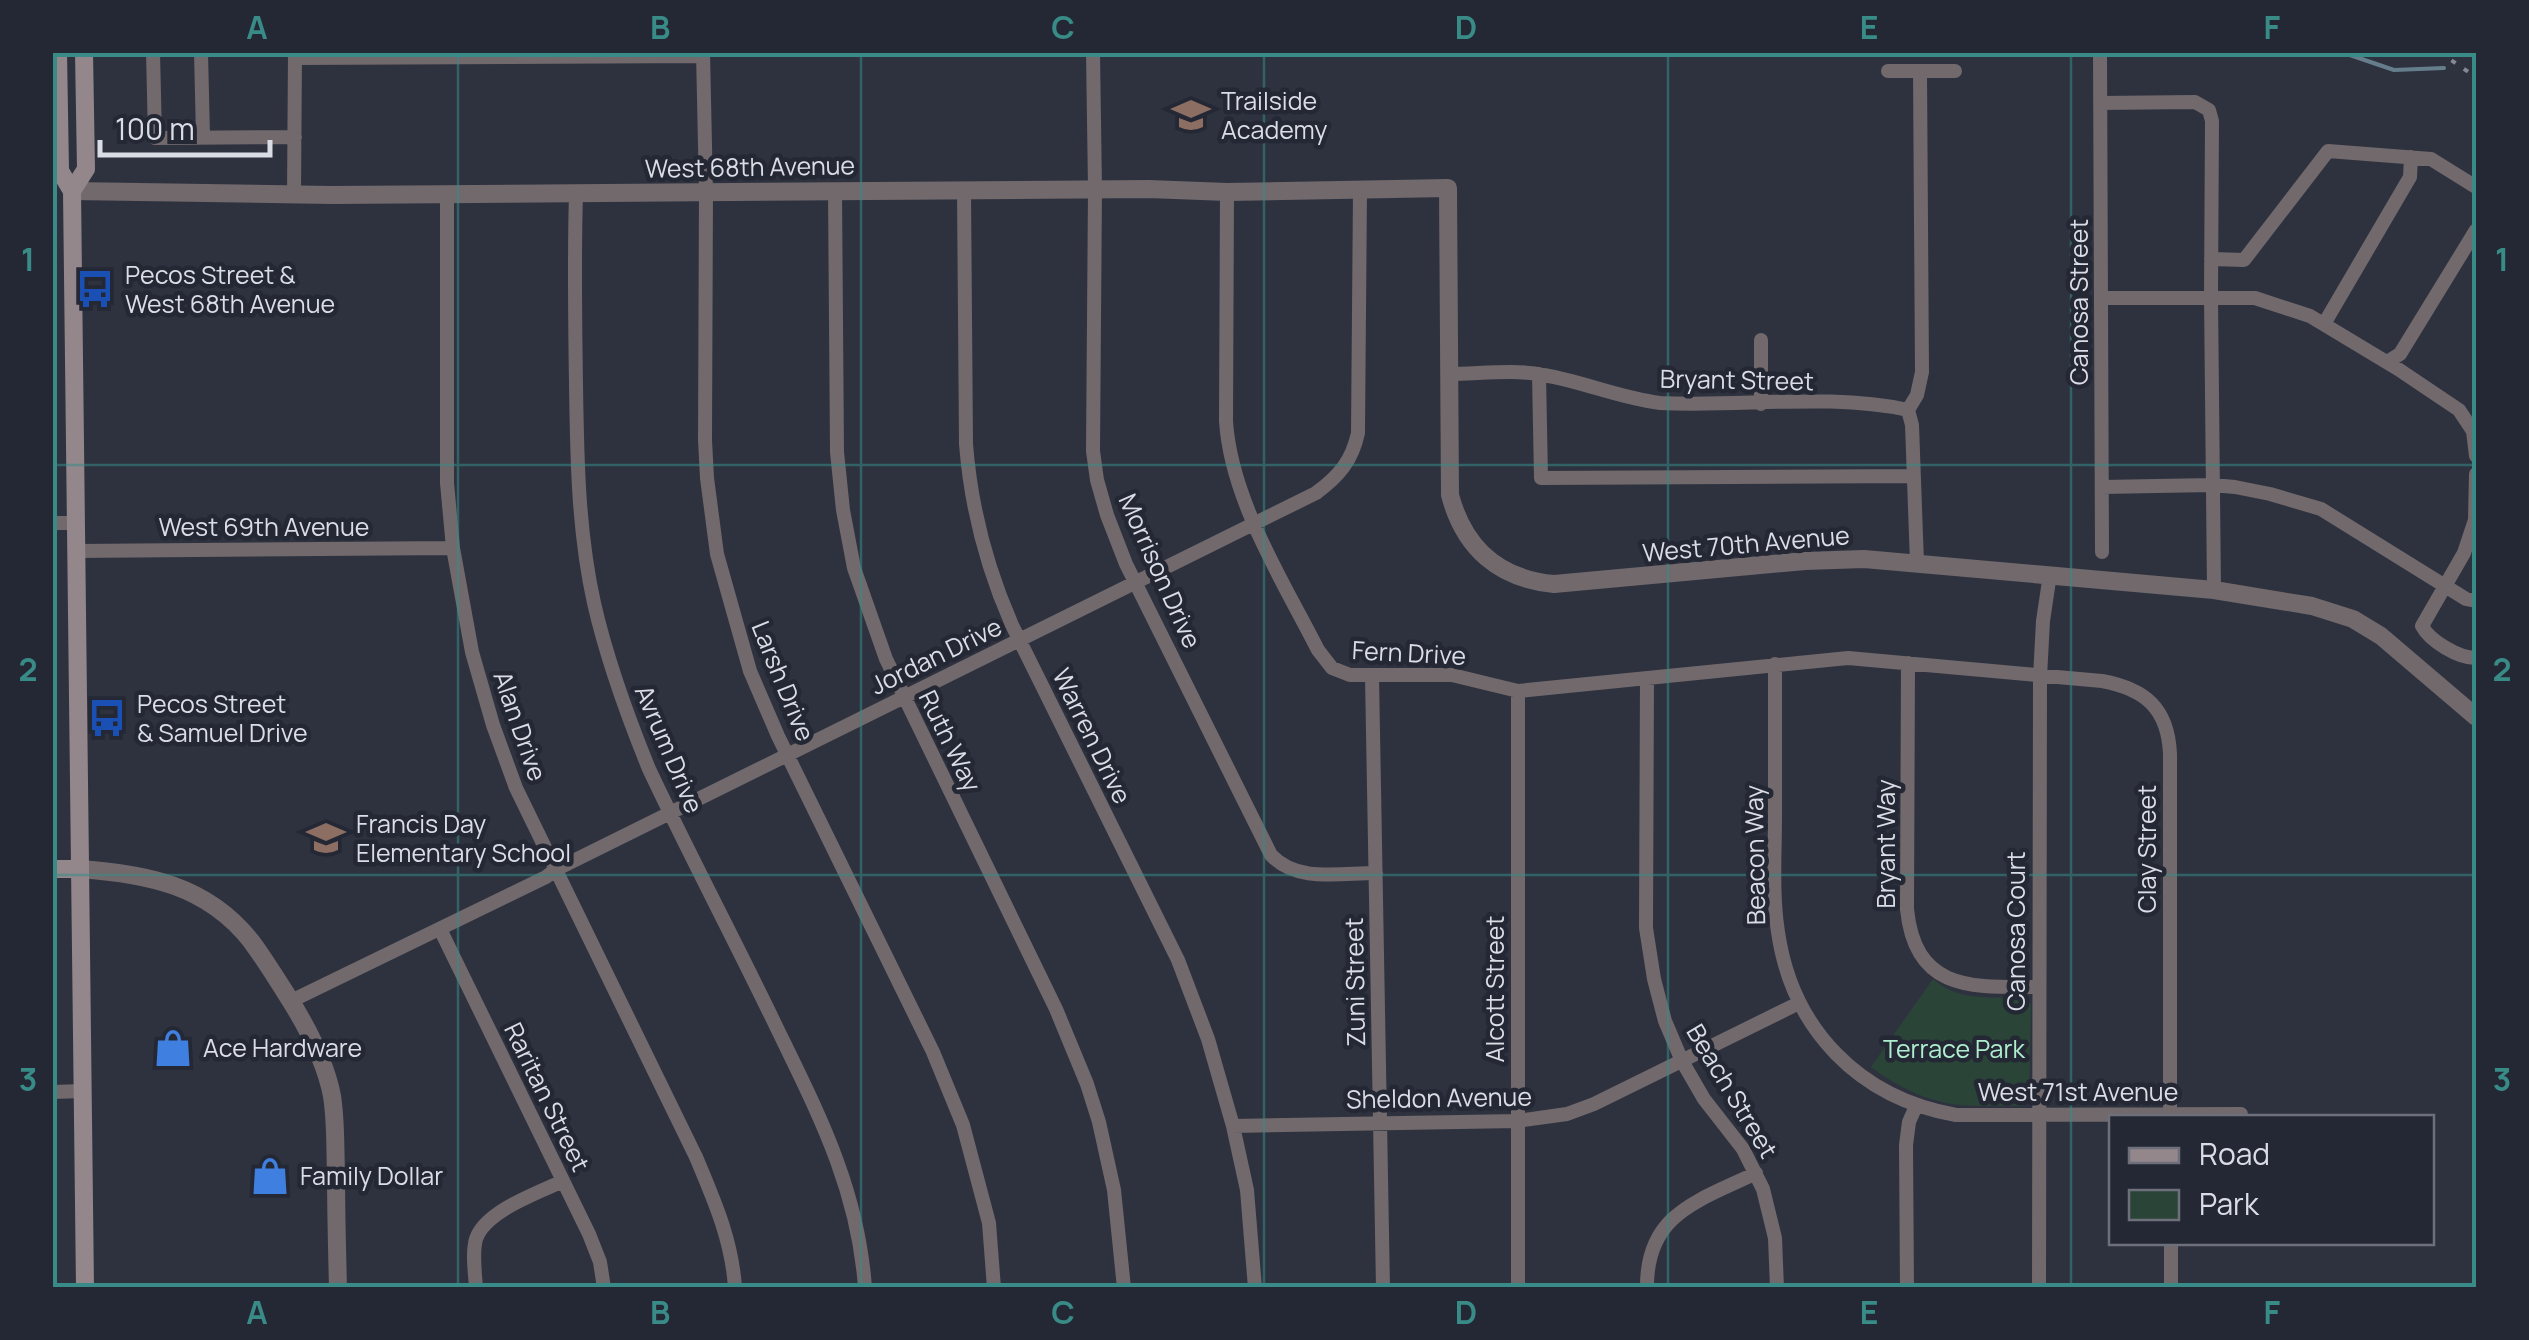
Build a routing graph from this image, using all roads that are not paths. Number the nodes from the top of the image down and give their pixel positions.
1 (58, 52) edge
2 (84, 52) edge
3 (154, 52) edge
4 (202, 52) edge
5 (1093, 52) edge
6 (2100, 52) edge
7 (703, 54) edge
8 (432, 55) edge
9 (568, 55) edge
10 (295, 56) edge
11 (1888, 71) dead end
12 (1920, 71) junction
13 (1955, 71) dead end
14 (2100, 103) junction
15 (203, 137) junction
16 (295, 138) junction
17 (2411, 157) junction
18 (2476, 186) edge
19 (1448, 188) joint
20 (1095, 189) junction
21 (964, 190) junction
22 (1360, 190) junction
23 (62, 192) edge
24 (706, 192) junction
25 (835, 192) junction
26 (1226, 192) junction
27 (294, 194) junction
28 (448, 194) junction
29 (576, 194) junction
30 (2476, 230) edge
31 (2211, 260) junction
32 (2211, 297) junction
33 (2102, 298) junction
34 (2324, 324) junction
35 (1761, 340) dead end
36 (2387, 362) junction
37 (1448, 374) junction
38 (1539, 374) junction
39 (1761, 404) junction
40 (1908, 410) junction
41 (2476, 456) edge
42 (2476, 474) edge
43 (1914, 476) junction
44 (2212, 485) junction
45 (2102, 486) junction
46 (52, 523) edge
47 (76, 523) junction
48 (1254, 523) junction
49 (453, 548) junction
50 (76, 551) junction
51 (2102, 552) dead end
52 (1917, 562) junction
53 (2050, 574) junction
54 (1136, 582) junction
55 (2445, 586) junction
56 (2214, 590) junction
57 (2476, 601) edge
58 (1020, 640) junction
59 (2476, 658) edge
60 (1908, 663) junction
61 (1776, 664) junction
62 (1372, 676) junction
63 (2040, 677) junction
64 (1647, 678) junction
65 (1518, 691) junction
66 (903, 696) junction
67 (2476, 717) edge
68 (788, 754) junction
69 (670, 813) junction
70 (80, 868) junction
71 (52, 869) edge
72 (554, 870) junction
73 (1376, 873) junction
74 (440, 929) junction
75 (2038, 987) junction
76 (291, 1002) junction
77 (1799, 1003) junction
78 (1682, 1062) junction
79 (52, 1092) edge
80 (83, 1092) junction
81 (1916, 1106) junction
82 (2241, 1114) dead end
83 (2170, 1115) edge
84 (2206, 1115) edge
85 (2038, 1116) junction
86 (2109, 1116) edge
87 (1518, 1121) junction
88 (1380, 1122) junction
89 (1234, 1126) junction
90 (1756, 1173) junction
91 (562, 1181) junction
92 (2171, 1245) edge
93 (85, 1288) edge
94 (338, 1288) edge
95 (476, 1288) edge
96 (604, 1288) edge
97 (735, 1288) edge
98 (864, 1288) edge
99 (994, 1288) edge
100 (1124, 1288) edge
101 (1255, 1288) edge
102 (1383, 1288) edge
103 (1518, 1288) edge
104 (1647, 1288) edge
105 (1777, 1288) edge
106 (1907, 1288) edge
107 (2039, 1288) edge
108 (2171, 1288) edge

1 - 23 main road
2 - 23 main road
3 - 15 street
4 - 15 street
5 - 20 street, Morrison Drive
6 - 14 street, Canosa Street
7 - 9 street
7 - 24 street, Larsh Drive
8 - 9 street
8 - 10 street
10 - 16 street
11 - 12 street
12 - 13 street
12 - 40 street
14 - 31 street
14 - 33 street, Canosa Street
15 - 16 street
16 - 27 street
17 - 18 street
17 - 31 street
17 - 34 street
19 - 22 street, West 68th Avenue
19 - 37 street, West 70th Avenue
20 - 21 street, West 68th Avenue
20 - 26 street, West 68th Avenue
20 - 54 street, Morrison Drive
21 - 25 street, West 68th Avenue
21 - 58 street, Warren Drive
22 - 26 street, West 68th Avenue
22 - 48 street, Jordan Drive
23 - 27 street, West 68th Avenue
23 - 47 main road
24 - 25 street, West 68th Avenue
24 - 29 street, West 68th Avenue
24 - 68 street, Larsh Drive
25 - 66 street, Ruth Way
26 - 48 street, Fern Drive
27 - 28 street, West 68th Avenue
28 - 29 street, West 68th Avenue
28 - 49 street, Alan Drive
29 - 69 street, Avrum Drive
30 - 36 street
31 - 32 street
32 - 33 street
32 - 34 street
32 - 44 street
33 - 45 street, Canosa Street
34 - 36 street
35 - 39 street
36 - 41 street
37 - 38 street, Bryant Street
37 - 52 street, West 70th Avenue
38 - 39 street, Bryant Street
38 - 43 street
39 - 40 street, Bryant Street
40 - 43 street
42 - 55 street
43 - 52 street
44 - 45 street
44 - 55 street
44 - 56 street
45 - 51 street, Canosa Street
46 - 47 street
47 - 50 main road
48 - 54 street, Jordan Drive
48 - 62 street, Fern Drive
49 - 50 street, West 69th Avenue
49 - 72 street, Alan Drive
50 - 70 main road
52 - 53 street, West 70th Avenue
53 - 56 street, West 70th Avenue
53 - 63 street, Canosa Court
54 - 58 street, Jordan Drive
54 - 73 street, Morrison Drive
55 - 57 street
55 - 59 street
56 - 67 street, West 70th Avenue
58 - 66 street, Jordan Drive
58 - 89 street, Warren Drive
60 - 61 street, Fern Drive
60 - 63 street, Fern Drive
60 - 75 street, Bryant Way
61 - 64 street, Fern Drive
61 - 77 street, Beacon Way
62 - 65 street, Fern Drive
62 - 73 street, Zuni Street
63 - 75 street, Canosa Court
63 - 83 street, Clay Street
64 - 65 street, Fern Drive
64 - 78 street, Beach Street
65 - 87 street, Alcott Street
66 - 68 street, Jordan Drive
66 - 100 street, Ruth Way
68 - 69 street, Jordan Drive
68 - 99 street, Larsh Drive
69 - 72 street, Jordan Drive
69 - 98 street, Avrum Drive
70 - 71 main road
70 - 76 street
70 - 80 main road
72 - 74 street, Jordan Drive
72 - 97 street, Alan Drive
73 - 88 street, Zuni Street
74 - 76 street, Jordan Drive
74 - 91 street, Raritan Street
75 - 85 street, Canosa Court
76 - 94 street
77 - 78 street, Sheldon Avenue
77 - 81 street, Beacon Way
78 - 87 street, Sheldon Avenue
78 - 90 street, Beach Street
79 - 80 street
80 - 93 main road
81 - 85 street, West 71st Avenue
81 - 106 street
82 - 84 street, West 71st Avenue
85 - 86 street, West 71st Avenue
85 - 107 street, Canosa Court
87 - 88 street, Sheldon Avenue
87 - 103 street, Alcott Street
88 - 89 street, Sheldon Avenue
88 - 102 street, Zuni Street
89 - 101 street, Warren Drive
90 - 104 street
90 - 105 street, Beach Street
91 - 95 street
91 - 96 street, Raritan Street
92 - 108 street

